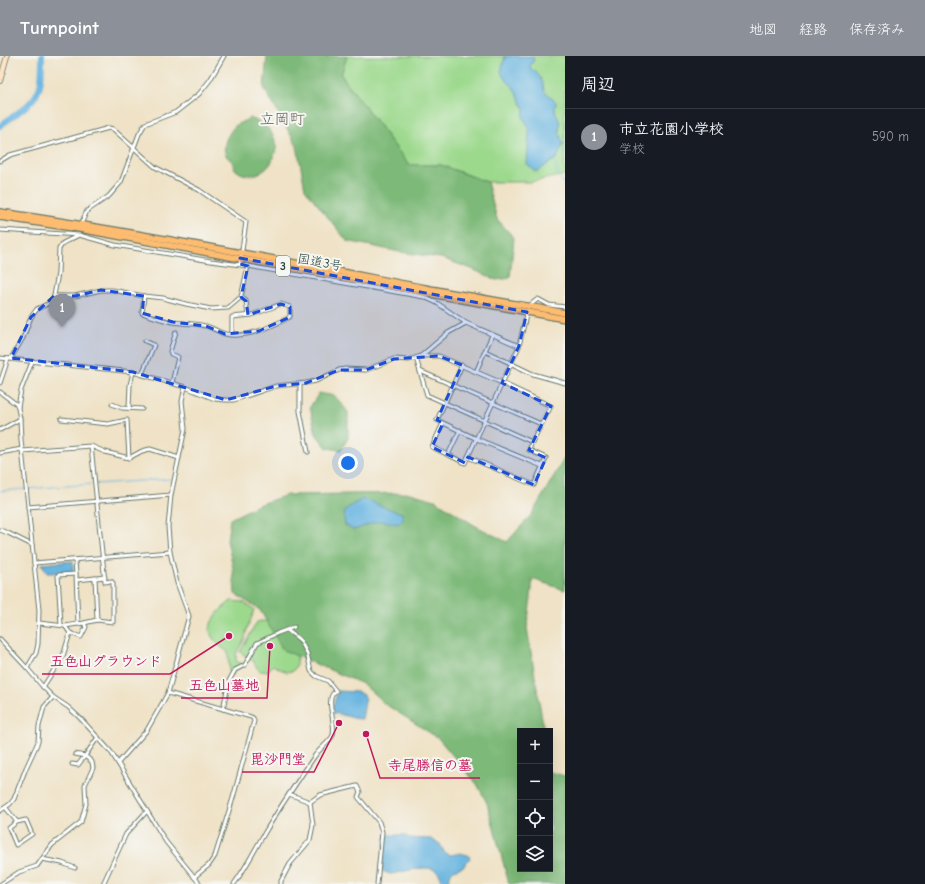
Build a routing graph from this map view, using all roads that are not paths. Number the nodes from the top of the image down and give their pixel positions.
1 (7, 56) edge
2 (224, 56) edge
3 (0, 81) edge
4 (134, 148) junction
5 (0, 161) edge
6 (0, 212) edge
7 (0, 217) edge
8 (80, 226) junction
9 (0, 230) edge
10 (79, 235) junction
11 (240, 255) junction
12 (240, 264) junction
13 (248, 266) junction
14 (54, 296) junction
15 (144, 296) junction
16 (241, 297) junction
17 (565, 307) edge
18 (528, 309) junction
19 (565, 313) edge
20 (248, 315) junction
21 (565, 319) edge
22 (466, 323) junction
23 (176, 332) dead end
24 (232, 334) junction
25 (492, 335) junction
26 (145, 341) dead end
27 (519, 346) junction
28 (485, 351) junction
29 (421, 356) junction
30 (0, 358) edge
31 (10, 358) junction
32 (416, 358) junction
33 (32, 362) junction
34 (511, 364) junction
35 (462, 365) junction
36 (420, 370) junction
37 (133, 372) junction
38 (476, 372) junction
39 (142, 374) junction
40 (0, 383) edge
41 (172, 383) junction
42 (502, 383) junction
43 (565, 383) edge
44 (300, 384) junction
45 (453, 384) junction
46 (185, 388) junction
47 (0, 392) edge
48 (445, 402) junction
49 (493, 403) junction
50 (112, 404) dead end
51 (18, 408) junction
52 (129, 408) junction
53 (142, 409) dead end
54 (20, 419) junction
55 (61, 419) dead end
56 (485, 421) junction
57 (443, 423) junction
58 (541, 424) junction
59 (0, 430) edge
60 (460, 430) junction
61 (477, 439) junction
62 (532, 442) junction
63 (91, 446) junction
64 (22, 450) junction
65 (308, 452) dead end
66 (0, 453) edge
67 (448, 455) junction
68 (468, 457) junction
69 (129, 458) junction
70 (179, 458) junction
71 (542, 466) junction
72 (171, 495) junction
73 (97, 501) junction
74 (28, 508) junction
75 (0, 530) edge
76 (32, 545) junction
77 (170, 552) junction
78 (102, 557) junction
79 (75, 560) junction
80 (34, 563) junction
81 (76, 574) junction
82 (105, 577) junction
83 (95, 578) junction
84 (77, 580) junction
85 (97, 620) junction
86 (39, 623) junction
87 (84, 623) junction
88 (78, 624) junction
89 (61, 625) junction
90 (65, 626) junction
91 (294, 627) dead end
92 (287, 630) junction
93 (70, 633) junction
94 (0, 640) edge
95 (27, 668) junction
96 (43, 687) junction
97 (168, 693) junction
98 (53, 696) junction
99 (223, 709) junction
100 (98, 738) junction
101 (75, 754) dead end
102 (85, 756) junction
103 (118, 763) junction
104 (72, 764) dead end
105 (289, 794) junction
106 (310, 802) junction
107 (6, 808) junction
108 (0, 811) edge
109 (147, 811) junction
110 (17, 822) junction
111 (42, 859) junction
112 (75, 868) dead end
113 (194, 877) junction
114 (1, 884) edge
115 (103, 884) edge
116 (200, 884) edge
117 (234, 884) edge
118 (281, 884) edge
119 (377, 884) edge

1 - 3 street
2 - 4 street
4 - 5 street
4 - 8 street
4 - 11 street
6 - 8 highway, 国道3号 / 3
7 - 8 highway, 国道3号 / 3
8 - 10 street
8 - 11 highway, 国道3号 / 3
9 - 10 street
10 - 12 street
10 - 14 street
11 - 12 street
11 - 18 highway, 国道3号 / 3
12 - 13 street
13 - 16 street
13 - 22 street
14 - 15 street
14 - 31 street
15 - 16 street
15 - 24 street
16 - 20 street
17 - 18 street
18 - 19 highway, 国道3号 / 3
18 - 21 highway, 国道3号 / 3
18 - 27 street
20 - 24 street
20 - 24 street
22 - 25 street
22 - 29 street
23 - 41 street
25 - 27 street
25 - 28 street
26 - 39 street
27 - 34 street
28 - 34 street
28 - 38 street
29 - 32 street
29 - 35 street
30 - 31 street
31 - 33 street
31 - 40 street
32 - 36 street
32 - 44 street
33 - 37 street
33 - 51 street
34 - 42 street
34 - 43 street
35 - 38 street
35 - 45 street
36 - 45 street
36 - 48 street
37 - 39 street
37 - 52 street
38 - 42 street
39 - 41 street
41 - 46 street
42 - 49 street
42 - 58 street
44 - 46 street
44 - 65 street
45 - 48 street
45 - 49 street
46 - 70 street
47 - 51 street
48 - 56 street
48 - 57 street
49 - 56 street
49 - 58 street
50 - 52 street
51 - 54 street
52 - 53 street
54 - 59 street
54 - 64 street
55 - 69 street
56 - 61 street
56 - 62 street
57 - 60 street
57 - 67 street
58 - 62 street
60 - 61 street
60 - 67 street
61 - 68 street
61 - 71 street
62 - 71 street
63 - 64 street
63 - 69 street
63 - 73 street
64 - 66 street
64 - 74 street
67 - 68 street
68 - 71 street
69 - 70 street
70 - 72 street
72 - 73 street
72 - 77 street
73 - 74 street
73 - 78 street
74 - 76 street
75 - 76 street
76 - 80 street
77 - 78 street
77 - 97 street
78 - 79 street
78 - 82 street
79 - 80 street
79 - 81 street
80 - 86 street
81 - 84 street
81 - 89 street
82 - 83 street
82 - 85 street
83 - 84 street
83 - 85 street
84 - 88 street
85 - 87 street
86 - 89 street
86 - 95 street
87 - 88 street
87 - 93 street
88 - 90 street
89 - 90 street
90 - 93 street
91 - 92 street
92 - 99 street
92 - 105 street
93 - 96 street
94 - 95 street
95 - 96 street
96 - 98 street
97 - 99 street
97 - 103 street
98 - 100 street
98 - 107 street
99 - 113 street
100 - 102 street
100 - 103 street
101 - 102 street
102 - 104 street
102 - 111 street
103 - 109 street
105 - 106 street
105 - 117 street
106 - 118 street
106 - 119 street
107 - 108 street
107 - 110 street
109 - 113 street
109 - 115 street
110 - 110 street
111 - 112 street
111 - 114 street
113 - 116 street

